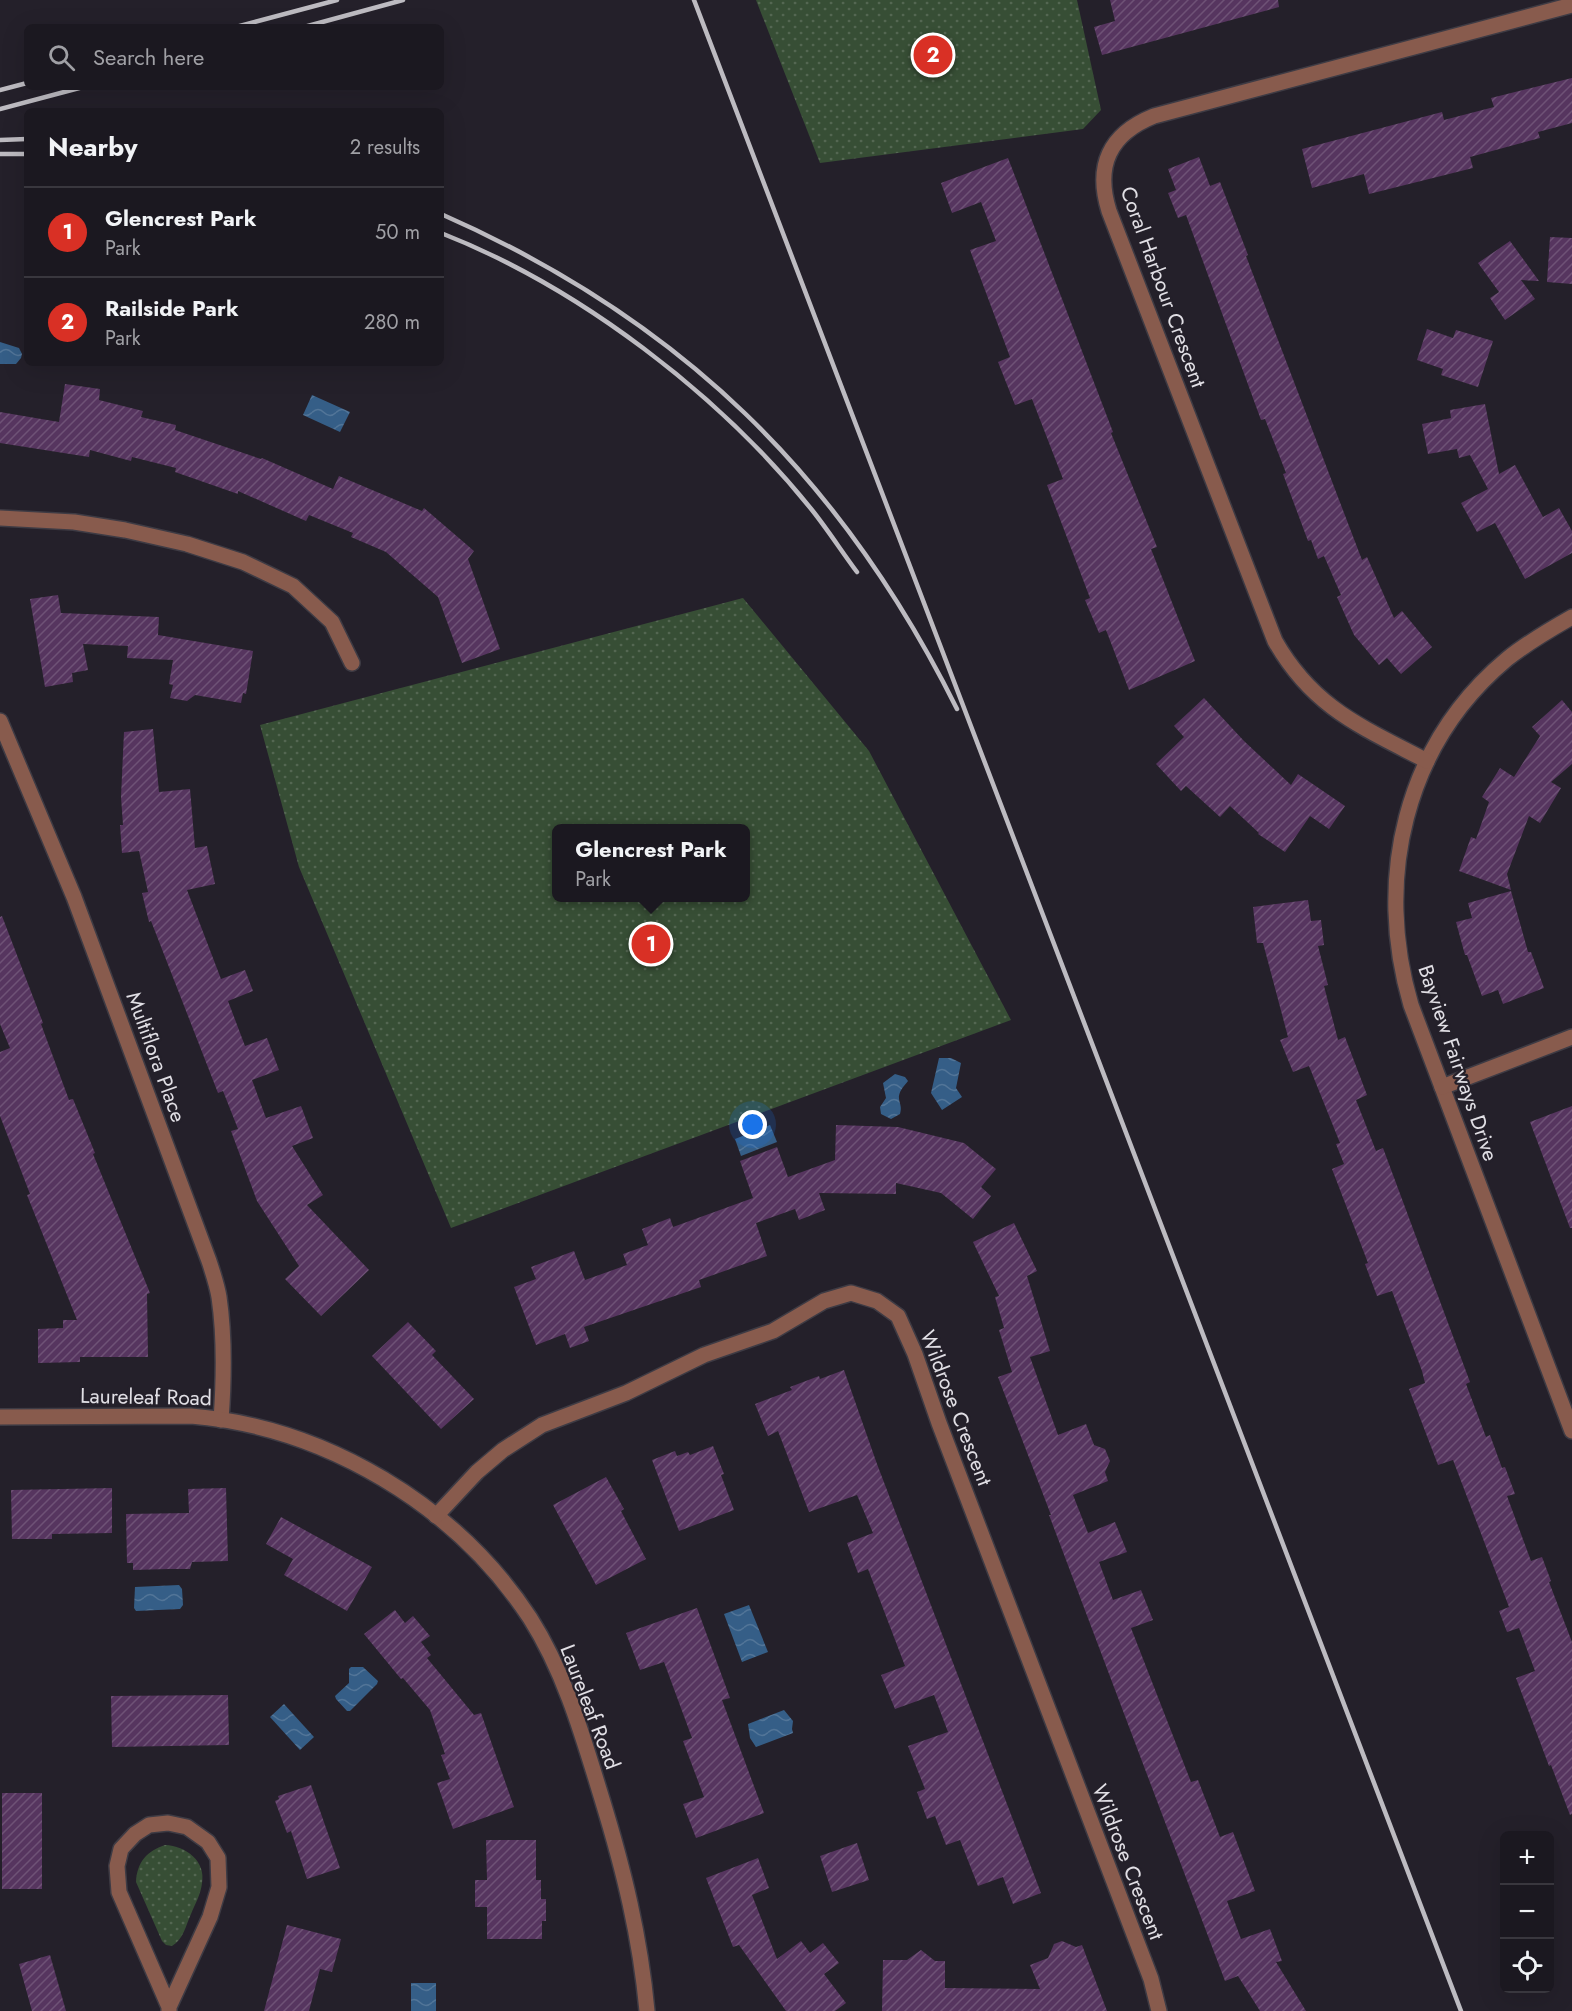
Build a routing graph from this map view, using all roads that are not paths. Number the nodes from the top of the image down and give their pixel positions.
1 (1572, 5) edge
2 (0, 518) edge
3 (1572, 617) edge
4 (352, 663) dead end
5 (0, 721) edge
6 (1427, 761) junction
7 (1572, 1037) edge
8 (1442, 1087) junction
9 (0, 1417) edge
10 (221, 1420) junction
11 (1572, 1431) edge
12 (436, 1516) junction
13 (169, 2009) edge
14 (647, 2011) edge
15 (1159, 2011) edge

1 - 6 street, Coral Harbour Crescent
2 - 4 street
3 - 6 street, Bayview Fairways Drive
5 - 10 street, Multiflora Place
6 - 8 street, Bayview Fairways Drive
7 - 8 street
8 - 11 street, Bayview Fairways Drive
9 - 10 street, Laureleaf Road
10 - 12 street, Laureleaf Road
12 - 14 street, Laureleaf Road
12 - 15 street, Wildrose Crescent
13 - 13 street

